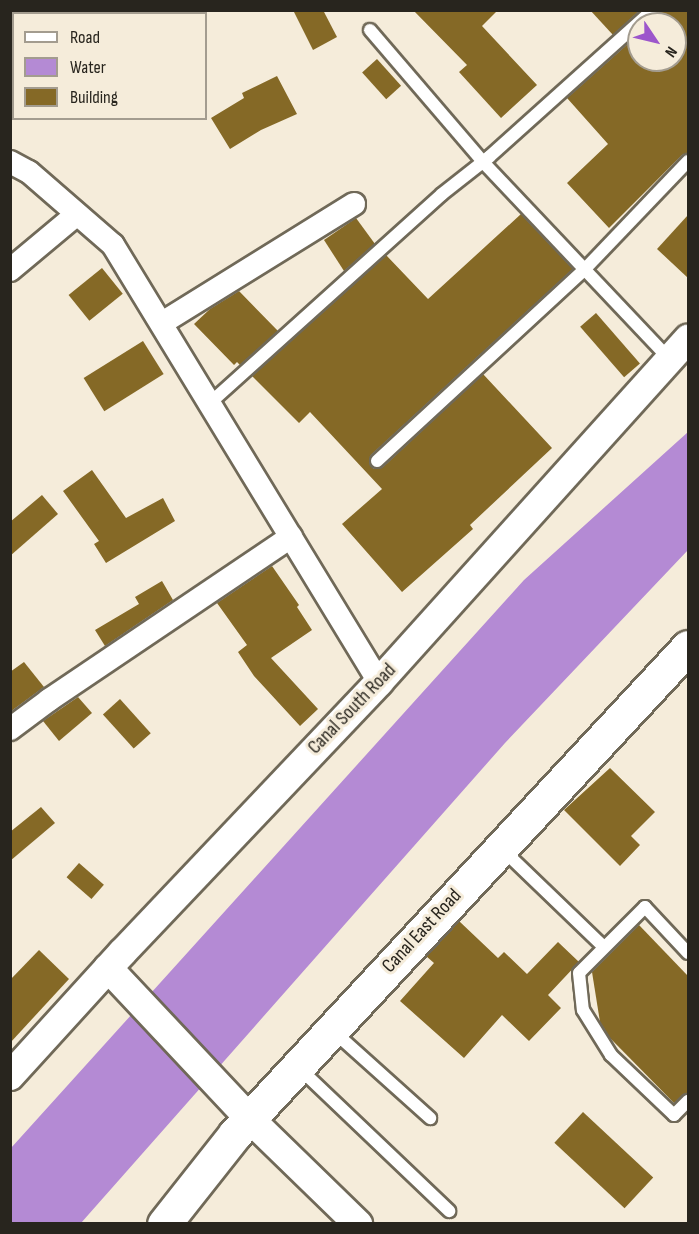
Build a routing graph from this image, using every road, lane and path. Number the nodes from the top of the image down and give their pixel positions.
1 (653, 10) edge
2 (370, 30) dead end
3 (688, 161) edge
4 (10, 162) edge
5 (483, 162) junction
6 (354, 204) dead end
7 (77, 214) junction
8 (10, 270) edge
9 (584, 270) junction
10 (162, 324) junction
11 (688, 339) edge
12 (670, 360) junction
13 (210, 403) junction
14 (376, 461) dead end
15 (291, 537) junction
16 (688, 647) edge
17 (379, 682) junction
18 (10, 729) edge
19 (501, 848) junction
20 (604, 947) junction
21 (688, 953) edge
22 (108, 968) junction
23 (332, 1029) junction
24 (297, 1066) junction
25 (12, 1070) edge
26 (688, 1101) edge
27 (430, 1118) dead end
28 (250, 1119) junction
29 (449, 1211) dead end
30 (164, 1224) edge
31 (358, 1224) edge

1 - 5 lane
2 - 5 lane
3 - 9 lane
4 - 7 street
5 - 9 lane
5 - 13 lane
6 - 10 street
7 - 8 street
7 - 10 street
9 - 12 lane
9 - 14 lane
10 - 13 street
11 - 12 street, Canal South Road
12 - 17 street, Canal South Road
13 - 15 street
15 - 17 street
15 - 18 street
16 - 19 main road, Canal East Road
17 - 22 street, Canal South Road
19 - 20 lane
19 - 23 main road, Canal East Road
20 - 21 lane
20 - 26 lane
22 - 25 street, Canal South Road
22 - 28 street
23 - 24 main road, Canal East Road
23 - 27 lane
24 - 28 main road, Canal East Road
24 - 29 lane
28 - 30 main road, Canal East Road
28 - 31 street

